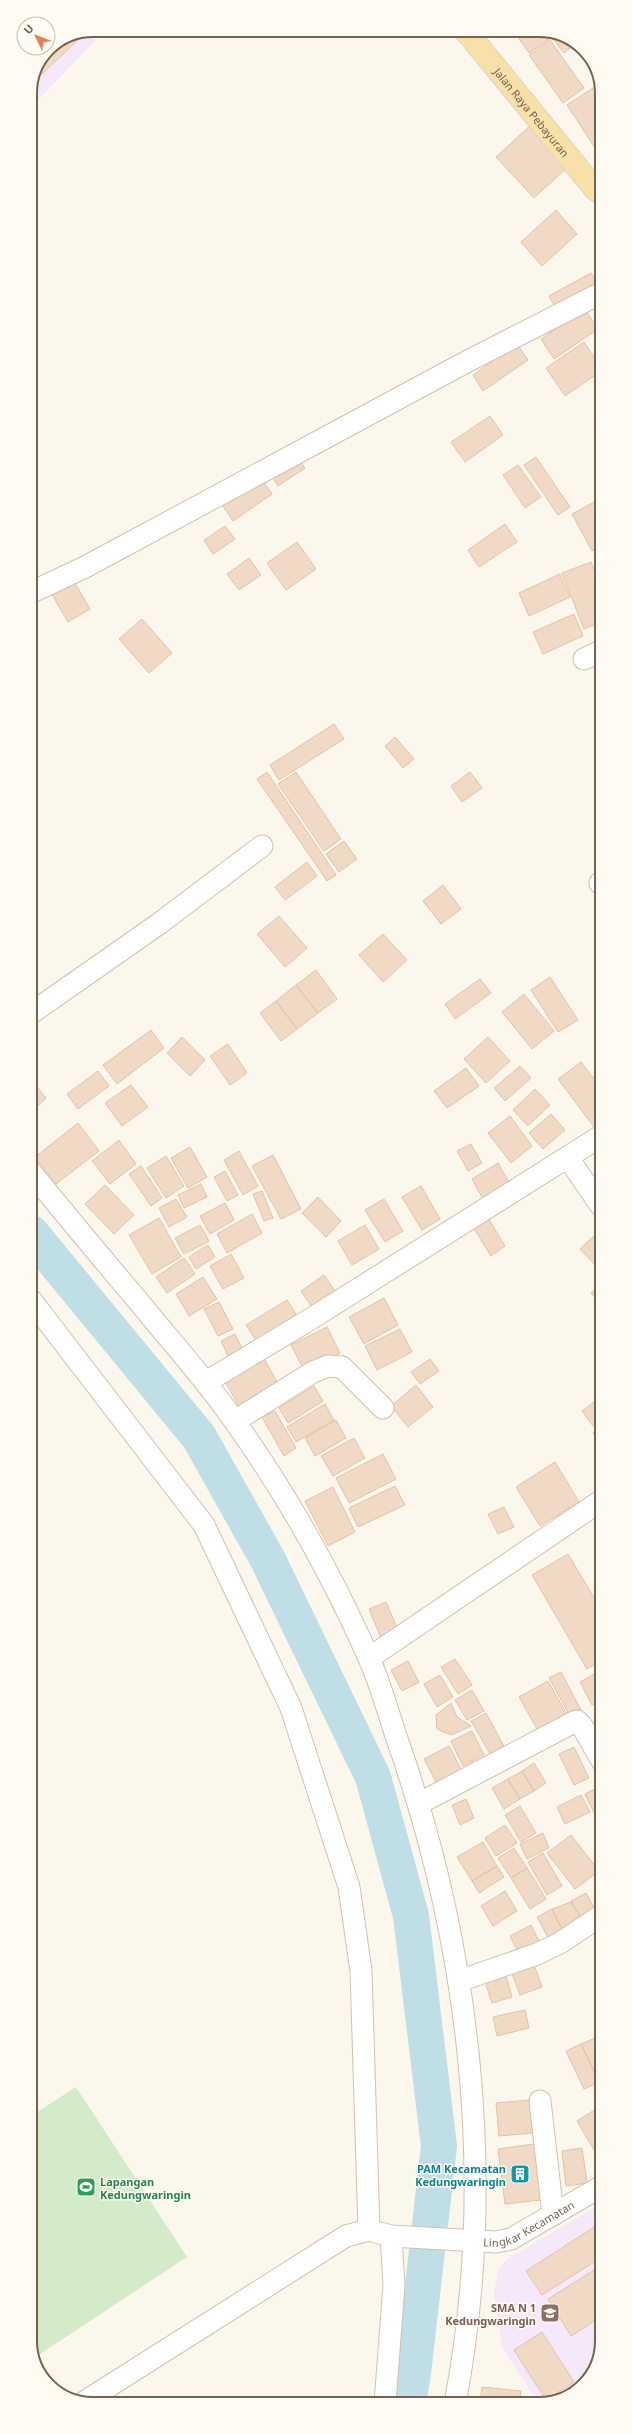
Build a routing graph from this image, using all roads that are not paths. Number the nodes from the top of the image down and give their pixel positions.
1 (476, 37) edge
2 (595, 190) edge
3 (595, 296) edge
4 (37, 590) edge
5 (262, 846) dead end
6 (37, 1009) edge
7 (595, 1140) edge
8 (568, 1158) junction
9 (37, 1179) edge
10 (595, 1197) edge
11 (37, 1308) edge
12 (206, 1382) junction
13 (383, 1408) dead end
14 (235, 1421) junction
15 (595, 1505) edge
16 (369, 1658) junction
17 (595, 1749) edge
18 (420, 1803) junction
19 (595, 1920) edge
20 (459, 1981) junction
21 (540, 2101) dead end
22 (595, 2190) edge
23 (553, 2215) junction
24 (370, 2230) junction
25 (391, 2236) junction
26 (464, 2240) junction
27 (92, 2397) edge
28 (385, 2397) edge
29 (456, 2397) edge

1 - 2 main road, Jalan Raya Pebayuran
3 - 4 street
5 - 6 street
7 - 8 street
8 - 10 street
8 - 12 street
9 - 12 street
11 - 24 street
12 - 14 street
13 - 14 street
14 - 16 street
15 - 16 street
16 - 18 street
17 - 18 street
18 - 20 street
19 - 20 street
20 - 26 street
21 - 23 street
22 - 23 street, Lingkar Kecamatan
23 - 26 street, Lingkar Kecamatan
24 - 25 street, Lingkar Kecamatan
24 - 27 street
25 - 26 street, Lingkar Kecamatan
25 - 28 street
26 - 29 street

